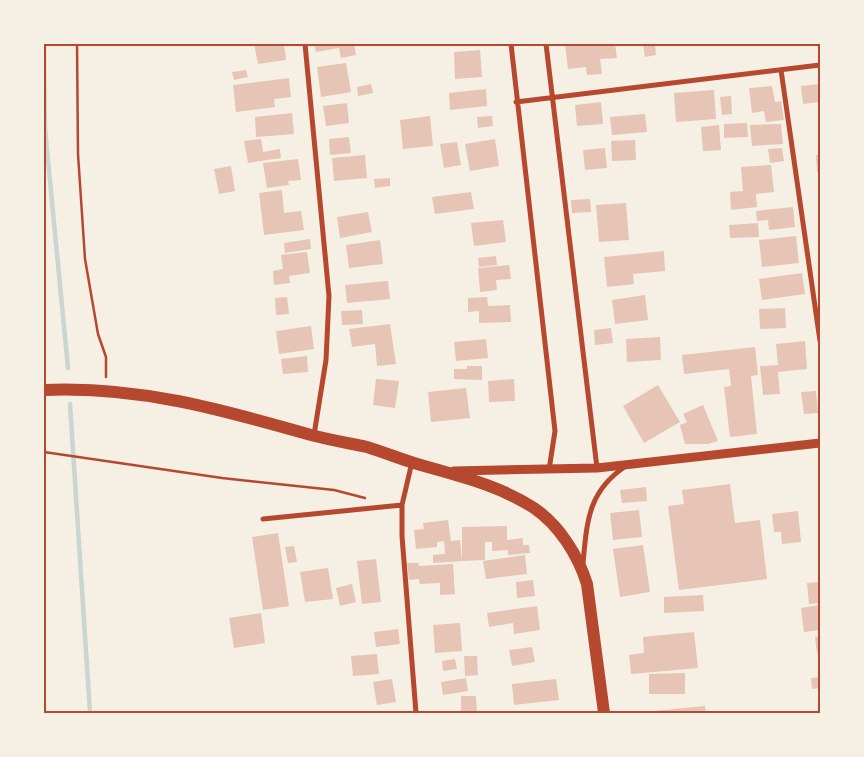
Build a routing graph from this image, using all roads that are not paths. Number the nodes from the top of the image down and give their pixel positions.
1 (305, 44) edge
2 (511, 44) edge
3 (546, 44) edge
4 (820, 65) edge
5 (781, 70) junction
6 (552, 97) junction
7 (516, 102) junction
8 (820, 341) edge
9 (44, 390) edge
10 (314, 435) junction
11 (820, 443) edge
12 (412, 462) junction
13 (626, 466) junction
14 (597, 468) junction
15 (549, 470) junction
16 (444, 472) junction
17 (402, 505) junction
18 (263, 519) dead end
19 (582, 568) junction
20 (416, 713) edge
21 (604, 713) edge

1 - 10 street
2 - 7 street
3 - 6 street
4 - 5 street
5 - 6 street
5 - 8 street
6 - 7 street
6 - 14 street
7 - 15 street
9 - 10 main road
10 - 12 main road
11 - 13 street
12 - 16 main road
12 - 17 street
13 - 14 street
13 - 19 street
14 - 15 street
15 - 16 street
16 - 19 main road
17 - 18 street
17 - 20 street
19 - 21 main road

